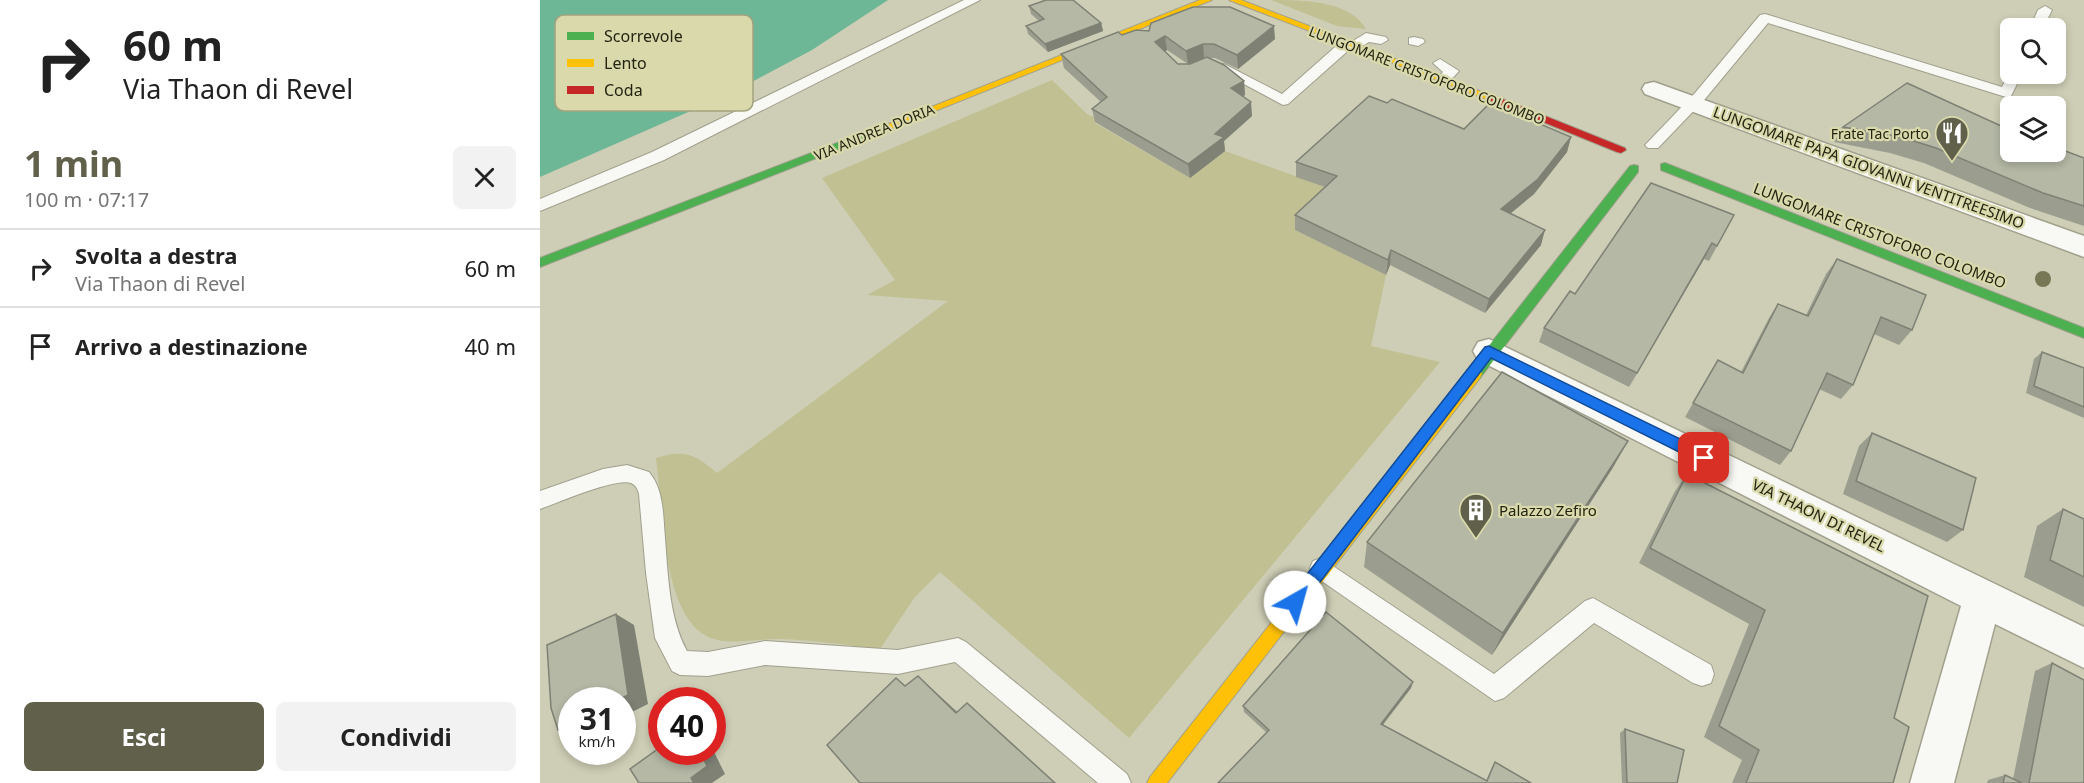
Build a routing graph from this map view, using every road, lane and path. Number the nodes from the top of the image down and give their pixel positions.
1 (974, 0) edge
2 (1208, 0) edge
3 (1233, 0) edge
4 (2045, 10) dead end
5 (2041, 18) edge
6 (1133, 29) junction
7 (1386, 36) dead end
8 (1146, 40) edge
9 (1356, 42) junction
10 (1202, 66) edge
11 (2010, 84) edge
12 (1654, 89) dead end
13 (1694, 102) junction
14 (753, 109) edge
15 (749, 111) edge
16 (1636, 145) junction
17 (1650, 170) junction
18 (540, 204) edge
19 (2084, 247) edge
20 (540, 263) edge
21 (2084, 333) edge
22 (1489, 351) junction
23 (540, 500) edge
24 (1321, 568) junction
25 (1983, 597) junction
26 (2084, 648) edge
27 (1702, 674) dead end
28 (1119, 783) edge
29 (1156, 783) edge
30 (1932, 783) edge

1 - 14 lane
2 - 6 street, VIA ANDREA DORIA
3 - 9 street, LUNGOMARE CRISTOFORO COLOMBO
4 - 5 lane
6 - 8 lane
6 - 20 street, VIA ANDREA DORIA
7 - 9 lane
9 - 10 lane
9 - 16 street, LUNGOMARE CRISTOFORO COLOMBO
11 - 13 lane
12 - 13 street, LUNGOMARE PAPA GIOVANNI VENTITREESIMO
13 - 16 lane
13 - 19 street, LUNGOMARE PAPA GIOVANNI VENTITREESIMO
15 - 18 lane
16 - 17 street
16 - 17 street
17 - 21 street, LUNGOMARE CRISTOFORO COLOMBO
17 - 22 street
22 - 24 street
22 - 25 street, VIA THAON DI REVEL
23 - 28 lane
24 - 27 lane
24 - 29 street
25 - 26 street, VIA THAON DI REVEL
25 - 30 street

